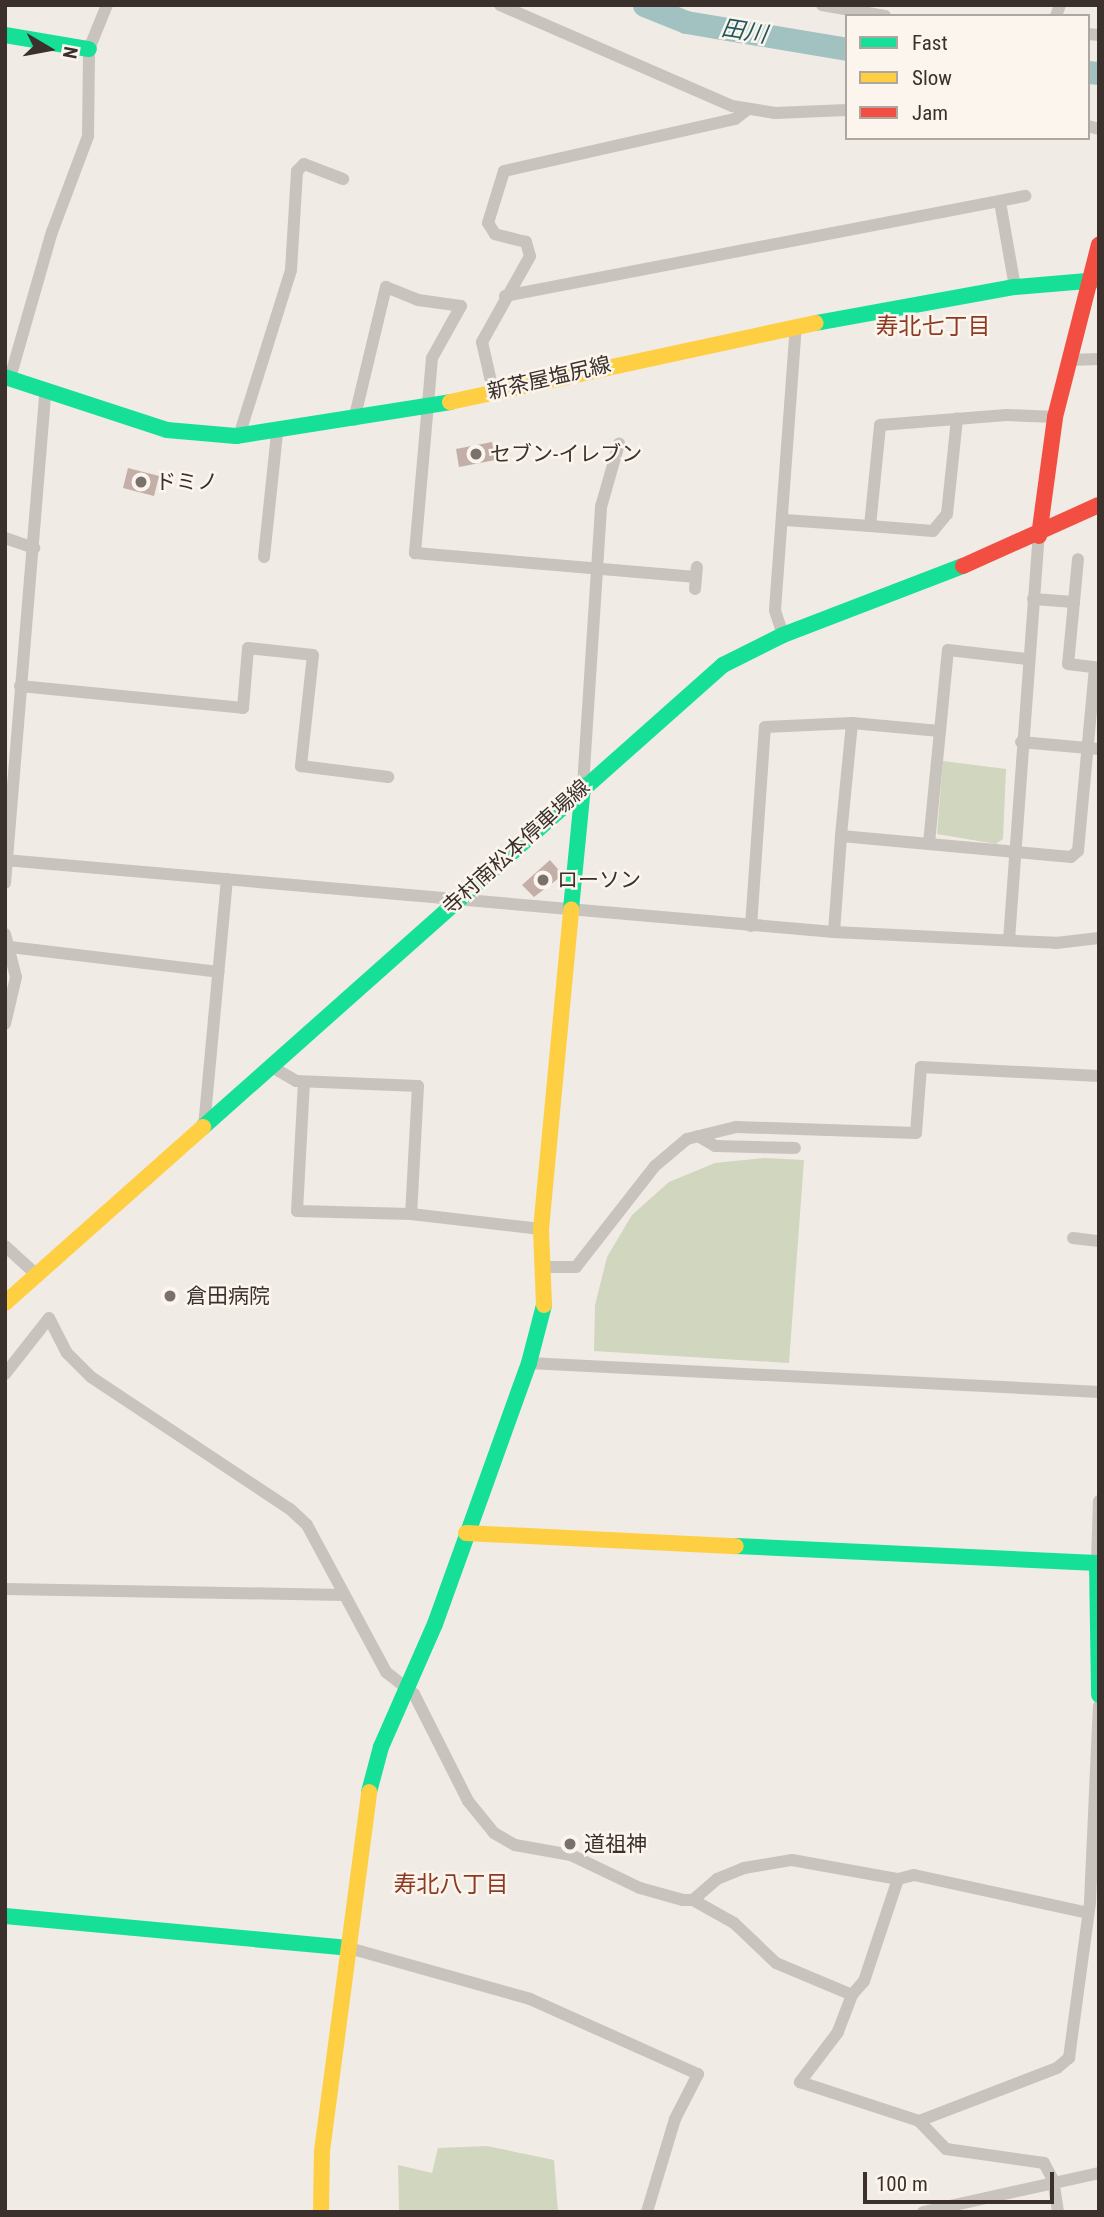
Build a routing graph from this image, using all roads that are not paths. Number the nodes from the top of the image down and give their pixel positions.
1 (107, 5) edge
2 (500, 5) edge
3 (822, 5) edge
4 (874, 14) edge
5 (5, 35) edge
6 (89, 50) junction
7 (747, 110) junction
8 (845, 110) edge
9 (343, 179) dead end
10 (1025, 196) dead end
11 (1000, 202) junction
12 (1099, 245) edge
13 (1094, 280) edge
14 (1014, 287) junction
15 (505, 296) junction
16 (796, 327) junction
17 (1099, 359) edge
18 (1070, 360) junction
19 (8, 378) edge
20 (493, 390) junction
21 (45, 391) junction
22 (425, 408) junction
23 (1055, 417) junction
24 (957, 419) junction
25 (354, 420) junction
26 (276, 433) junction
27 (239, 436) junction
28 (620, 444) dead end
29 (1099, 505) edge
30 (785, 520) junction
31 (870, 526) junction
32 (1039, 536) junction
33 (5, 538) edge
34 (34, 548) junction
35 (264, 556) dead end
36 (1078, 559) dead end
37 (597, 568) junction
38 (696, 578) dead end
39 (1032, 599) junction
40 (1074, 602) junction
41 (783, 635) junction
42 (1027, 659) junction
43 (1097, 668) edge
44 (20, 686) junction
45 (852, 723) junction
46 (940, 731) junction
47 (1021, 741) junction
48 (1093, 748) edge
49 (388, 777) dead end
50 (583, 786) junction
51 (841, 836) junction
52 (929, 843) junction
53 (1014, 851) junction
54 (6, 860) edge
55 (228, 879) junction
56 (5, 883) edge
57 (458, 901) junction
58 (569, 911) junction
59 (751, 926) junction
60 (834, 932) junction
61 (1099, 938) edge
62 (1009, 940) junction
63 (8, 941) edge
64 (219, 972) junction
65 (5, 1024) edge
66 (272, 1068) junction
67 (1099, 1076) edge
68 (304, 1082) junction
69 (204, 1127) junction
70 (698, 1136) junction
71 (795, 1148) dead end
72 (411, 1214) junction
73 (541, 1229) junction
74 (1073, 1238) dead end
75 (1099, 1241) edge
76 (5, 1246) edge
77 (544, 1267) junction
78 (38, 1276) junction
79 (5, 1303) edge
80 (529, 1363) junction
81 (5, 1374) edge
82 (1099, 1392) edge
83 (1099, 1501) edge
84 (466, 1533) junction
85 (1097, 1563) edge
86 (5, 1589) edge
87 (343, 1595) junction
88 (407, 1689) junction
89 (1099, 1695) edge
90 (1099, 1706) edge
91 (898, 1879) junction
92 (693, 1900) junction
93 (1092, 1906) edge
94 (5, 1916) edge
95 (349, 1948) junction
96 (852, 1996) junction
97 (919, 2121) junction
98 (1099, 2173) edge
99 (1054, 2185) junction
100 (321, 2212) edge
101 (647, 2212) edge
102 (923, 2212) edge
103 (1058, 2212) edge

1 - 6 street
2 - 7 street
3 - 4 street
5 - 6 street
6 - 19 street
7 - 8 street
7 - 15 street
9 - 27 street
10 - 11 street
11 - 14 street
11 - 15 street
12 - 13 street
13 - 14 street, 新茶屋塩尻線
13 - 18 street
14 - 16 street, 新茶屋塩尻線
15 - 20 street
16 - 20 street, 新茶屋塩尻線
16 - 30 street
17 - 18 street
18 - 23 street
19 - 21 street, 新茶屋塩尻線
20 - 22 street, 新茶屋塩尻線
21 - 27 street, 新茶屋塩尻線
21 - 34 street
22 - 25 street, 新茶屋塩尻線
22 - 25 street
22 - 37 street
23 - 24 street
23 - 32 street
24 - 31 street
24 - 31 street
25 - 26 street, 新茶屋塩尻線
26 - 27 street, 新茶屋塩尻線
26 - 35 street
28 - 37 street
29 - 32 street, 寺村南松本停車場線
30 - 31 street
30 - 41 street
32 - 39 street
32 - 41 street, 寺村南松本停車場線
33 - 34 street
34 - 44 street
36 - 40 street
37 - 38 street
37 - 50 street
39 - 40 street
39 - 42 street
40 - 43 street
41 - 50 street, 寺村南松本停車場線
42 - 46 street
42 - 47 street
43 - 48 street
44 - 49 street
44 - 54 street
45 - 46 street
45 - 51 street
45 - 59 street
46 - 52 street
47 - 48 street
47 - 53 street
48 - 53 street
50 - 57 street, 寺村南松本停車場線
50 - 58 street
51 - 52 street
51 - 60 street
52 - 53 street
53 - 62 street
54 - 55 street
54 - 56 street
55 - 57 street
55 - 64 street
57 - 58 street
57 - 66 street, 寺村南松本停車場線
58 - 59 street
58 - 73 street
59 - 60 street
60 - 62 street
61 - 62 street
63 - 64 street
63 - 65 street
64 - 69 street
66 - 68 street
66 - 69 street, 寺村南松本停車場線
67 - 70 street
68 - 72 street
68 - 72 street
69 - 78 street, 寺村南松本停車場線
70 - 71 street
70 - 77 street
72 - 73 street
73 - 77 street
74 - 75 street
76 - 78 street
77 - 80 street
78 - 79 street, 寺村南松本停車場線
80 - 82 street
80 - 84 street
81 - 87 street
83 - 85 street
84 - 85 street
84 - 88 street
85 - 89 street
86 - 87 street
87 - 88 street
88 - 92 street
88 - 95 street
90 - 93 street
91 - 92 street
91 - 93 street
91 - 96 street
92 - 96 street
93 - 97 street
94 - 95 street
95 - 100 street
95 - 101 street
96 - 97 street
97 - 99 street
98 - 99 street
99 - 102 street
99 - 103 street

